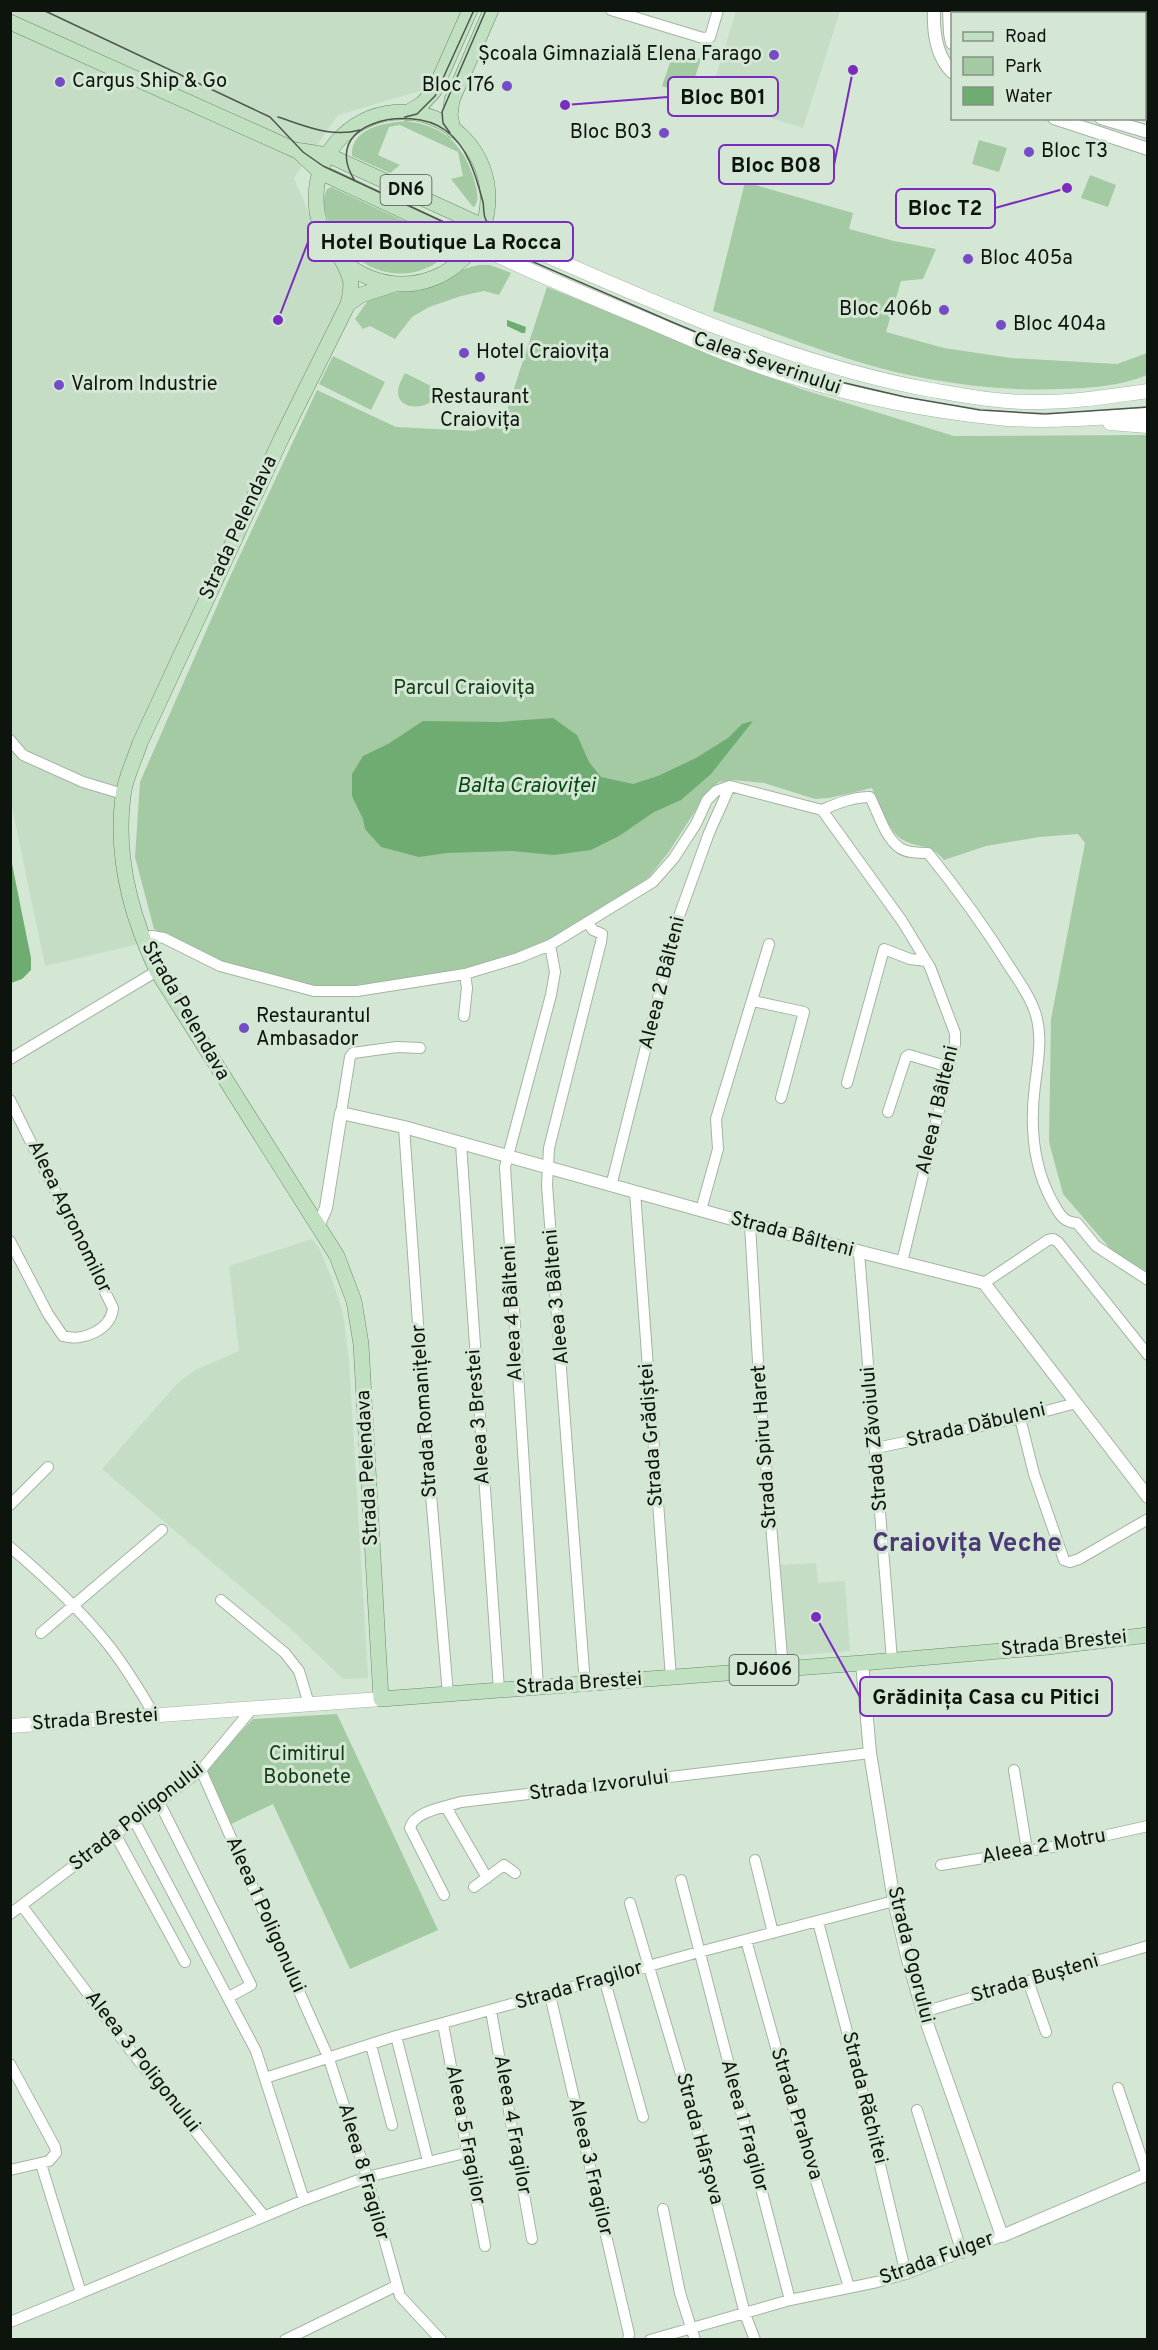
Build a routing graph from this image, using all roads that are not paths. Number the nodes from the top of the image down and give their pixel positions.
1 (470, 10) edge
2 (491, 10) edge
3 (611, 10) edge
4 (718, 10) edge
5 (934, 10) edge
6 (949, 10) edge
7 (10, 22) edge
8 (934, 35) junction
9 (951, 38) edge
10 (951, 71) edge
11 (407, 113) junction
12 (1065, 120) edge
13 (1108, 120) edge
14 (1086, 124) edge
15 (453, 130) junction
16 (1148, 132) edge
17 (1148, 149) edge
18 (298, 151) junction
19 (328, 155) junction
20 (320, 172) junction
21 (483, 226) junction
22 (474, 244) junction
23 (342, 260) junction
24 (394, 284) junction
25 (348, 304) junction
26 (1148, 384) edge
27 (1148, 391) edge
28 (1117, 395) junction
29 (1148, 415) edge
30 (1082, 418) junction
31 (1148, 426) edge
32 (10, 740) edge
33 (730, 786) junction
34 (123, 794) junction
35 (822, 810) junction
36 (588, 923) junction
37 (141, 938) junction
38 (770, 944) dead end
39 (550, 945) junction
40 (926, 961) junction
41 (157, 971) junction
42 (465, 974) junction
43 (753, 1000) junction
44 (464, 1016) dead end
45 (420, 1048) dead end
46 (10, 1059) edge
47 (950, 1067) junction
48 (847, 1083) dead end
49 (781, 1098) dead end
50 (10, 1100) edge
51 (888, 1112) dead end
52 (341, 1113) junction
53 (404, 1127) junction
54 (461, 1144) junction
55 (508, 1157) junction
56 (548, 1168) junction
57 (611, 1186) junction
58 (635, 1192) junction
59 (701, 1210) junction
60 (1068, 1223) junction
61 (750, 1224) junction
62 (318, 1226) junction
63 (1053, 1239) junction
64 (10, 1241) edge
65 (859, 1253) junction
66 (902, 1262) junction
67 (1148, 1280) edge
68 (984, 1283) junction
69 (1148, 1355) edge
70 (1076, 1403) junction
71 (1020, 1418) junction
72 (876, 1448) junction
73 (48, 1467) dead end
74 (1148, 1497) edge
75 (10, 1505) edge
76 (1148, 1519) edge
77 (162, 1530) dead end
78 (10, 1547) edge
79 (221, 1600) dead end
80 (72, 1606) junction
81 (41, 1633) dead end
82 (1148, 1635) edge
83 (892, 1660) junction
84 (861, 1663) junction
85 (783, 1669) junction
86 (671, 1678) junction
87 (585, 1684) junction
88 (538, 1687) junction
89 (499, 1690) junction
90 (448, 1694) junction
91 (381, 1699) junction
92 (309, 1704) junction
93 (252, 1708) junction
94 (155, 1716) junction
95 (10, 1726) edge
96 (870, 1753) junction
97 (201, 1770) junction
98 (1014, 1770) dead end
99 (159, 1802) junction
100 (446, 1807) junction
101 (134, 1820) junction
102 (1148, 1827) edge
103 (115, 1834) junction
104 (1027, 1850) junction
105 (754, 1860) dead end
106 (941, 1865) dead end
107 (515, 1873) dead end
108 (487, 1878) junction
109 (681, 1880) dead end
110 (474, 1887) dead end
111 (444, 1894) dead end
112 (894, 1901) junction
113 (630, 1903) dead end
114 (22, 1906) junction
115 (10, 1914) edge
116 (818, 1922) junction
117 (773, 1933) junction
118 (746, 1940) junction
119 (1148, 1946) edge
120 (699, 1952) junction
121 (184, 1962) dead end
122 (649, 1966) junction
123 (604, 1978) junction
124 (1028, 1981) junction
125 (550, 1995) junction
126 (229, 1997) junction
127 (491, 2011) junction
128 (923, 2012) junction
129 (443, 2024) junction
130 (1046, 2032) dead end
131 (396, 2036) junction
132 (371, 2045) junction
133 (329, 2059) junction
134 (10, 2064) edge
135 (265, 2078) junction
136 (1118, 2088) dead end
137 (917, 2110) dead end
138 (643, 2117) dead end
139 (392, 2125) dead end
140 (469, 2152) junction
141 (428, 2161) junction
142 (41, 2164) junction
143 (10, 2170) edge
144 (1147, 2174) edge
145 (367, 2177) junction
146 (304, 2200) junction
147 (663, 2209) dead end
148 (264, 2216) junction
149 (1002, 2236) junction
150 (532, 2239) dead end
151 (485, 2246) dead end
152 (962, 2253) junction
153 (906, 2274) junction
154 (396, 2286) junction
155 (849, 2287) junction
156 (81, 2293) junction
157 (790, 2300) junction
158 (745, 2314) junction
159 (10, 2322) edge
160 (693, 2334) edge
161 (285, 2340) edge
162 (441, 2340) edge
163 (628, 2340) edge
164 (650, 2340) edge
165 (754, 2340) edge

1 - 11 main road
2 - 15 main road
3 - 4 street
5 - 8 street
6 - 9 street
7 - 18 main road, Calea Severinului / DN6
8 - 9 street
8 - 10 street
11 - 15 main road
11 - 19 main road
12 - 14 street
13 - 16 street
14 - 17 street
15 - 21 main road
18 - 19 main road, Calea Severinului / DN6
18 - 20 main road, Calea Severinului / DN6
19 - 20 main road
19 - 21 main road, Calea Severinului / DN6
20 - 22 main road, Calea Severinului / DN6
20 - 23 main road, Strada Pelendava
21 - 22 main road
21 - 28 main road, Calea Severinului / DN6
22 - 24 main road, Strada Pelendava
22 - 30 main road, Calea Severinului / DN6
23 - 24 main road, Strada Pelendava
23 - 25 main road, Strada Pelendava
24 - 25 main road, Strada Pelendava
25 - 34 main road, Strada Pelendava
26 - 28 main road
27 - 28 main road, Calea Severinului / DN6
29 - 30 main road, Calea Severinului / DN6
30 - 31 main road
32 - 34 street
33 - 35 street
33 - 36 street
33 - 57 street, Aleea 2 Bâlteni
34 - 37 main road, Strada Pelendava
35 - 40 street, Aleea 1 Bâlteni
35 - 60 street
36 - 39 street
36 - 56 street, Aleea 3 Bâlteni
37 - 41 main road, Strada Pelendava
37 - 42 street
38 - 43 street
39 - 42 street
39 - 55 street, Aleea 4 Bâlteni
40 - 47 street, Aleea 1 Bâlteni
40 - 48 street
41 - 46 street
41 - 62 main road, Strada Pelendava
42 - 44 street
43 - 49 street
43 - 59 street
45 - 52 street
47 - 51 street
47 - 66 street, Aleea 1 Bâlteni
50 - 64 street, Aleea Agronomilor
52 - 53 street, Strada Bâlteni
52 - 62 street
53 - 54 street, Strada Bâlteni
53 - 90 street, Strada Romanițelor
54 - 55 street, Strada Bâlteni
54 - 89 street, Aleea 3 Brestei
55 - 56 street, Strada Bâlteni
55 - 88 street, Aleea 4 Bâlteni
56 - 57 street, Strada Bâlteni
56 - 87 street, Aleea 3 Bâlteni
57 - 58 street, Strada Bâlteni
58 - 59 street, Strada Bâlteni
58 - 86 street, Strada Grădiștei
59 - 61 street, Strada Bâlteni
60 - 63 street
60 - 67 street
61 - 65 street, Strada Bâlteni
61 - 85 street, Strada Spiru Haret
62 - 91 main road, Strada Pelendava
63 - 68 street
63 - 69 street
65 - 66 street, Strada Bâlteni
65 - 72 street, Strada Zăvoiului
66 - 68 street, Strada Bâlteni
68 - 70 street
70 - 71 street, Strada Dăbuleni
70 - 74 street
71 - 72 street, Strada Dăbuleni
71 - 76 street
72 - 83 street, Strada Zăvoiului
73 - 75 street
77 - 80 street
78 - 80 street
79 - 92 street
80 - 81 street
80 - 94 street
82 - 83 main road, Strada Brestei / DJ606
83 - 84 main road, Strada Brestei / DJ606
84 - 85 main road, Strada Brestei / DJ606
84 - 96 street, Strada Ogorului
85 - 86 main road, Strada Brestei / DJ606
86 - 87 main road, Strada Brestei / DJ606
87 - 88 main road, Strada Brestei / DJ606
88 - 89 main road, Strada Brestei / DJ606
89 - 90 main road, Strada Brestei / DJ606
90 - 91 main road, Strada Brestei / DJ606
91 - 92 main road, Strada Brestei / DJ606
92 - 93 main road, Strada Brestei / DJ606
93 - 94 main road, Strada Brestei / DJ606
93 - 97 street, Strada Poligonului
94 - 95 main road, Strada Brestei / DJ606
96 - 100 street, Strada Izvorului
96 - 112 street, Strada Ogorului
97 - 99 street, Strada Poligonului
97 - 133 street, Aleea 1 Poligonului
98 - 104 street
99 - 101 street, Strada Poligonului
99 - 126 street
100 - 108 street
100 - 111 street, Strada Izvorului
101 - 103 street, Strada Poligonului
101 - 126 street
102 - 104 street, Aleea 2 Motru
103 - 114 street, Strada Poligonului
103 - 121 street
104 - 106 street, Aleea 2 Motru
105 - 117 street
107 - 108 street
108 - 110 street
109 - 120 street, Aleea 1 Fragilor
112 - 116 street, Strada Fragilor
112 - 128 street, Strada Ogorului
113 - 122 street, Strada Hârșova
114 - 115 street, Strada Poligonului
114 - 148 street, Aleea 3 Poligonului
116 - 117 street, Strada Fragilor
116 - 153 street, Strada Răchitei
117 - 118 street, Strada Fragilor
118 - 120 street, Strada Fragilor
118 - 155 street, Strada Prahova
119 - 124 street, Strada Bușteni
120 - 122 street, Strada Fragilor
120 - 157 street, Aleea 1 Fragilor
122 - 123 street, Strada Fragilor
122 - 158 street, Strada Hârșova
123 - 125 street, Strada Fragilor
123 - 138 street
124 - 128 street, Strada Bușteni
124 - 130 street
125 - 127 street, Strada Fragilor
125 - 163 street, Aleea 3 Fragilor
126 - 135 street
127 - 129 street, Strada Fragilor
127 - 150 street, Aleea 4 Fragilor
128 - 149 street, Strada Ogorului
129 - 131 street, Strada Fragilor
129 - 140 street, Aleea 5 Fragilor
131 - 132 street, Strada Fragilor
131 - 141 street
132 - 133 street, Strada Fragilor
132 - 139 street
133 - 135 street, Strada Fragilor
133 - 145 street, Aleea 8 Fragilor
134 - 142 street
135 - 146 street
136 - 144 street
137 - 152 street
140 - 141 street
140 - 151 street, Aleea 5 Fragilor
141 - 145 street
142 - 143 street
142 - 156 street
144 - 149 street, Strada Fulger
145 - 146 street
145 - 154 street, Aleea 8 Fragilor
146 - 148 street
147 - 160 street
148 - 156 street
149 - 152 street, Strada Fulger
152 - 153 street, Strada Fulger
153 - 155 street, Strada Fulger
154 - 161 street
154 - 162 street
155 - 157 street, Strada Fulger
156 - 159 street
157 - 158 street, Strada Fulger
158 - 160 street, Strada Fulger
158 - 165 street, Strada Hârșova
160 - 164 street, Strada Fulger

